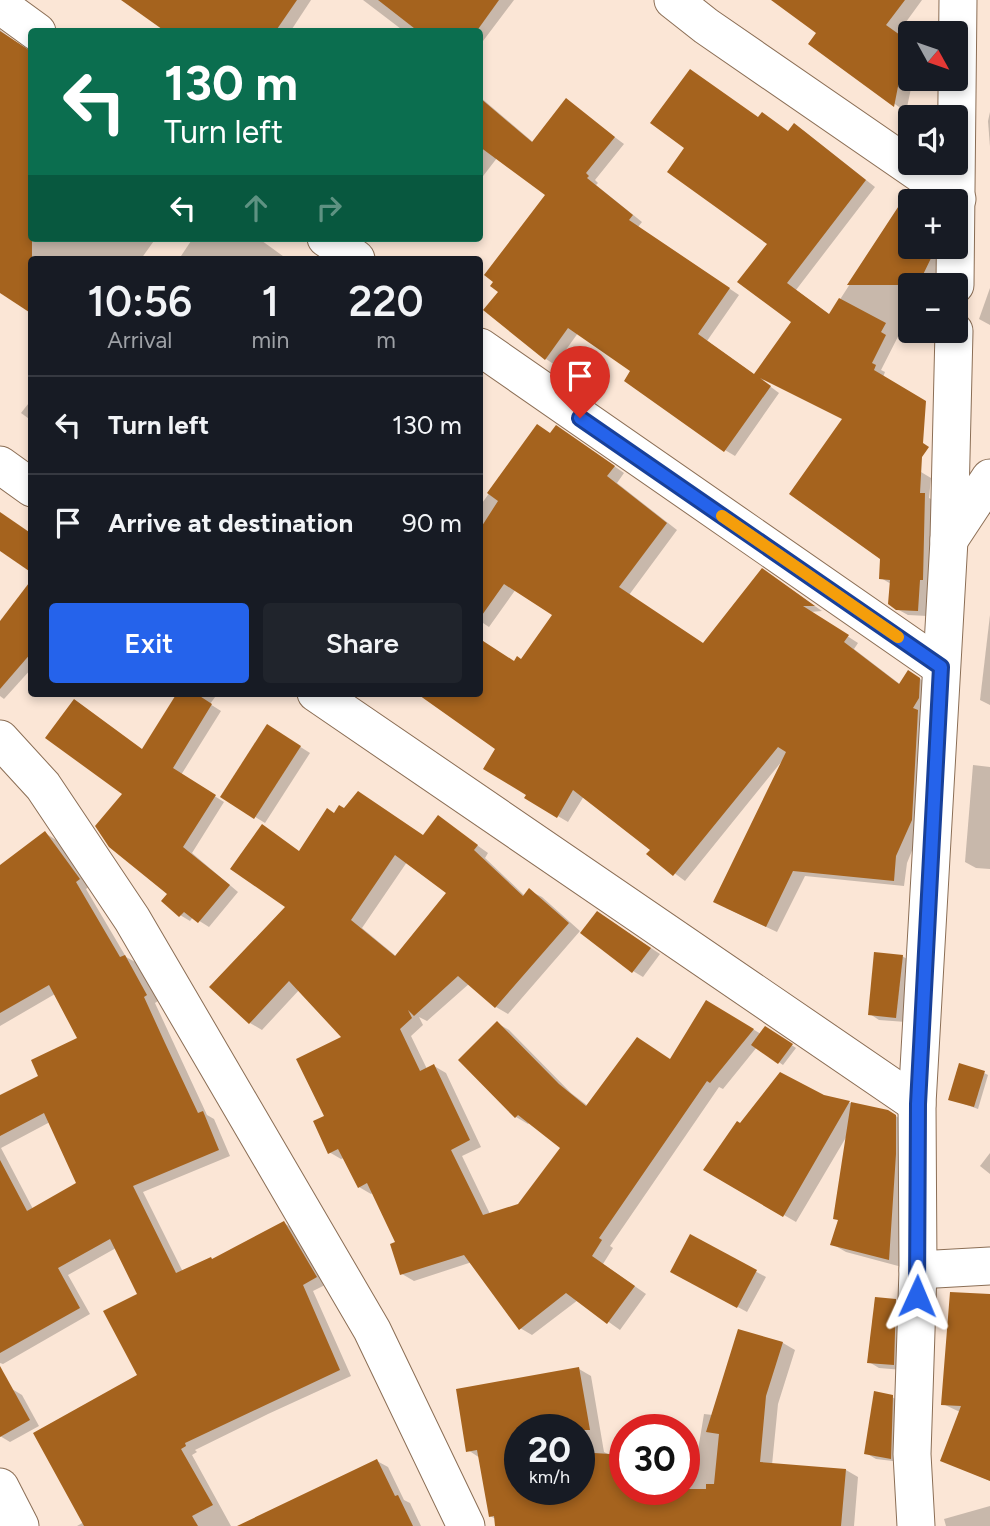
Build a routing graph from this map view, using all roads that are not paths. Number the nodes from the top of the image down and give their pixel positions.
1 (673, 0) edge
2 (958, 0) edge
3 (0, 5) edge
4 (32, 28) edge
5 (942, 189) edge
6 (957, 189) edge
7 (332, 242) edge
8 (352, 256) edge
9 (954, 343) edge
10 (483, 349) edge
11 (0, 464) edge
12 (990, 478) edge
13 (28, 485) edge
14 (948, 540) junction
15 (941, 667) junction
16 (322, 697) edge
17 (0, 739) edge
18 (918, 1104) junction
19 (990, 1266) edge
20 (918, 1270) junction
21 (0, 1487) edge
22 (20, 1526) edge
23 (466, 1526) edge
24 (916, 1526) edge

1 - 5 street
2 - 6 street
3 - 4 street
7 - 8 street
9 - 14 street
10 - 15 street
11 - 13 street
12 - 14 street
14 - 15 street
15 - 18 street
16 - 18 street
17 - 23 street
18 - 20 street
19 - 20 street
20 - 24 street
21 - 22 street

